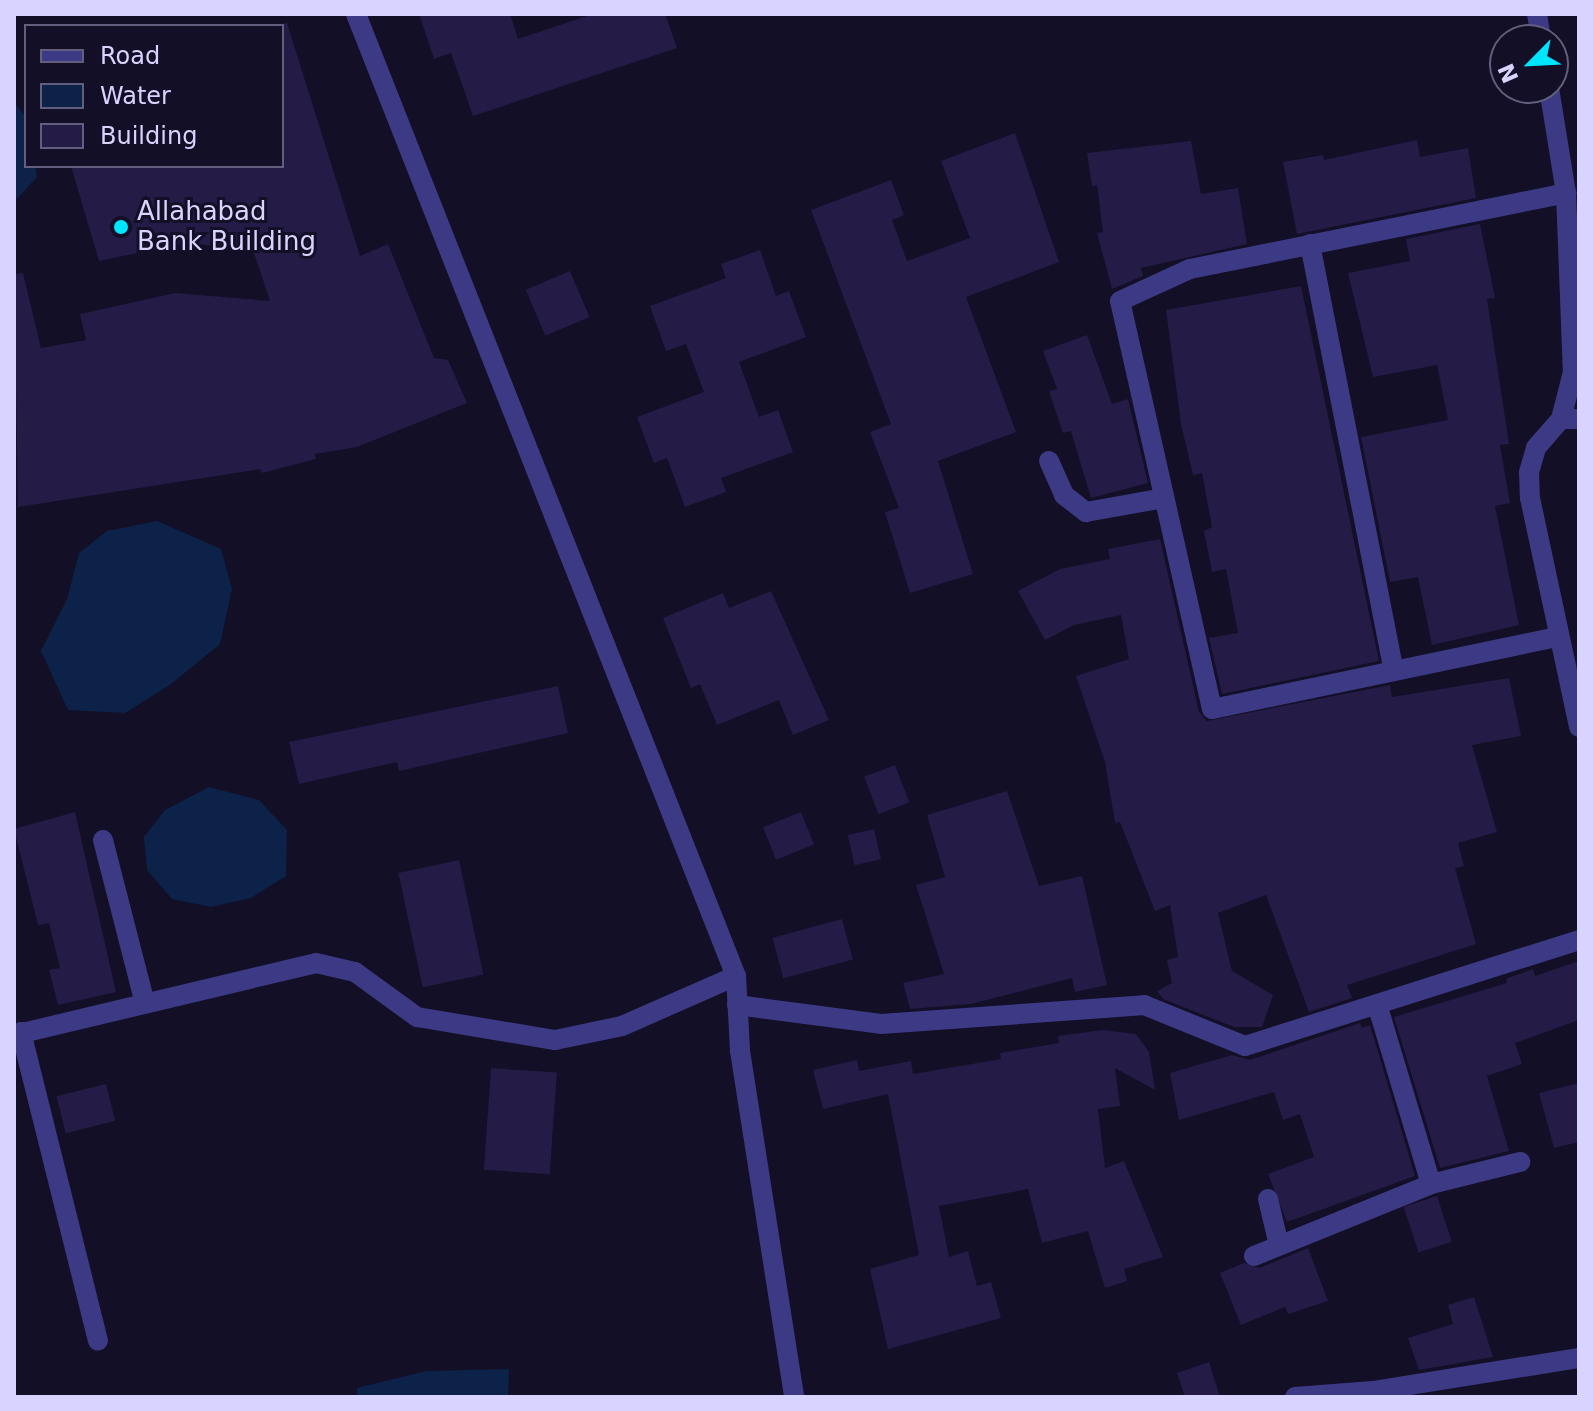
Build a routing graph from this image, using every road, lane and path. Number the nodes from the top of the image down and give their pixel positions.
1 (356, 14) edge
2 (1552, 104) edge
3 (1566, 193) junction
4 (1310, 244) junction
5 (1570, 419) edge
6 (1049, 461) dead end
7 (1164, 498) junction
8 (1557, 637) junction
9 (1394, 671) junction
10 (1575, 691) edge
11 (1579, 727) edge
12 (103, 840) dead end
13 (1579, 940) edge
14 (736, 976) junction
15 (144, 1000) junction
16 (1377, 1004) junction
17 (737, 1005) junction
18 (17, 1034) edge
19 (1520, 1162) dead end
20 (1431, 1184) junction
21 (1268, 1199) dead end
22 (1279, 1245) junction
23 (1254, 1256) dead end
24 (98, 1341) dead end
25 (1579, 1358) edge
26 (794, 1397) edge
27 (1295, 1397) edge

1 - 14 street
2 - 3 street
3 - 4 street
3 - 5 street
4 - 7 street
4 - 9 street
5 - 8 street
6 - 7 street
7 - 9 street
8 - 9 street
8 - 10 street
10 - 11 street
12 - 15 street
13 - 16 street
14 - 15 street
14 - 17 street
15 - 18 street
16 - 17 street
16 - 20 street
17 - 26 street
18 - 24 street
19 - 20 street
20 - 22 street
21 - 22 street
22 - 23 street
25 - 27 street

